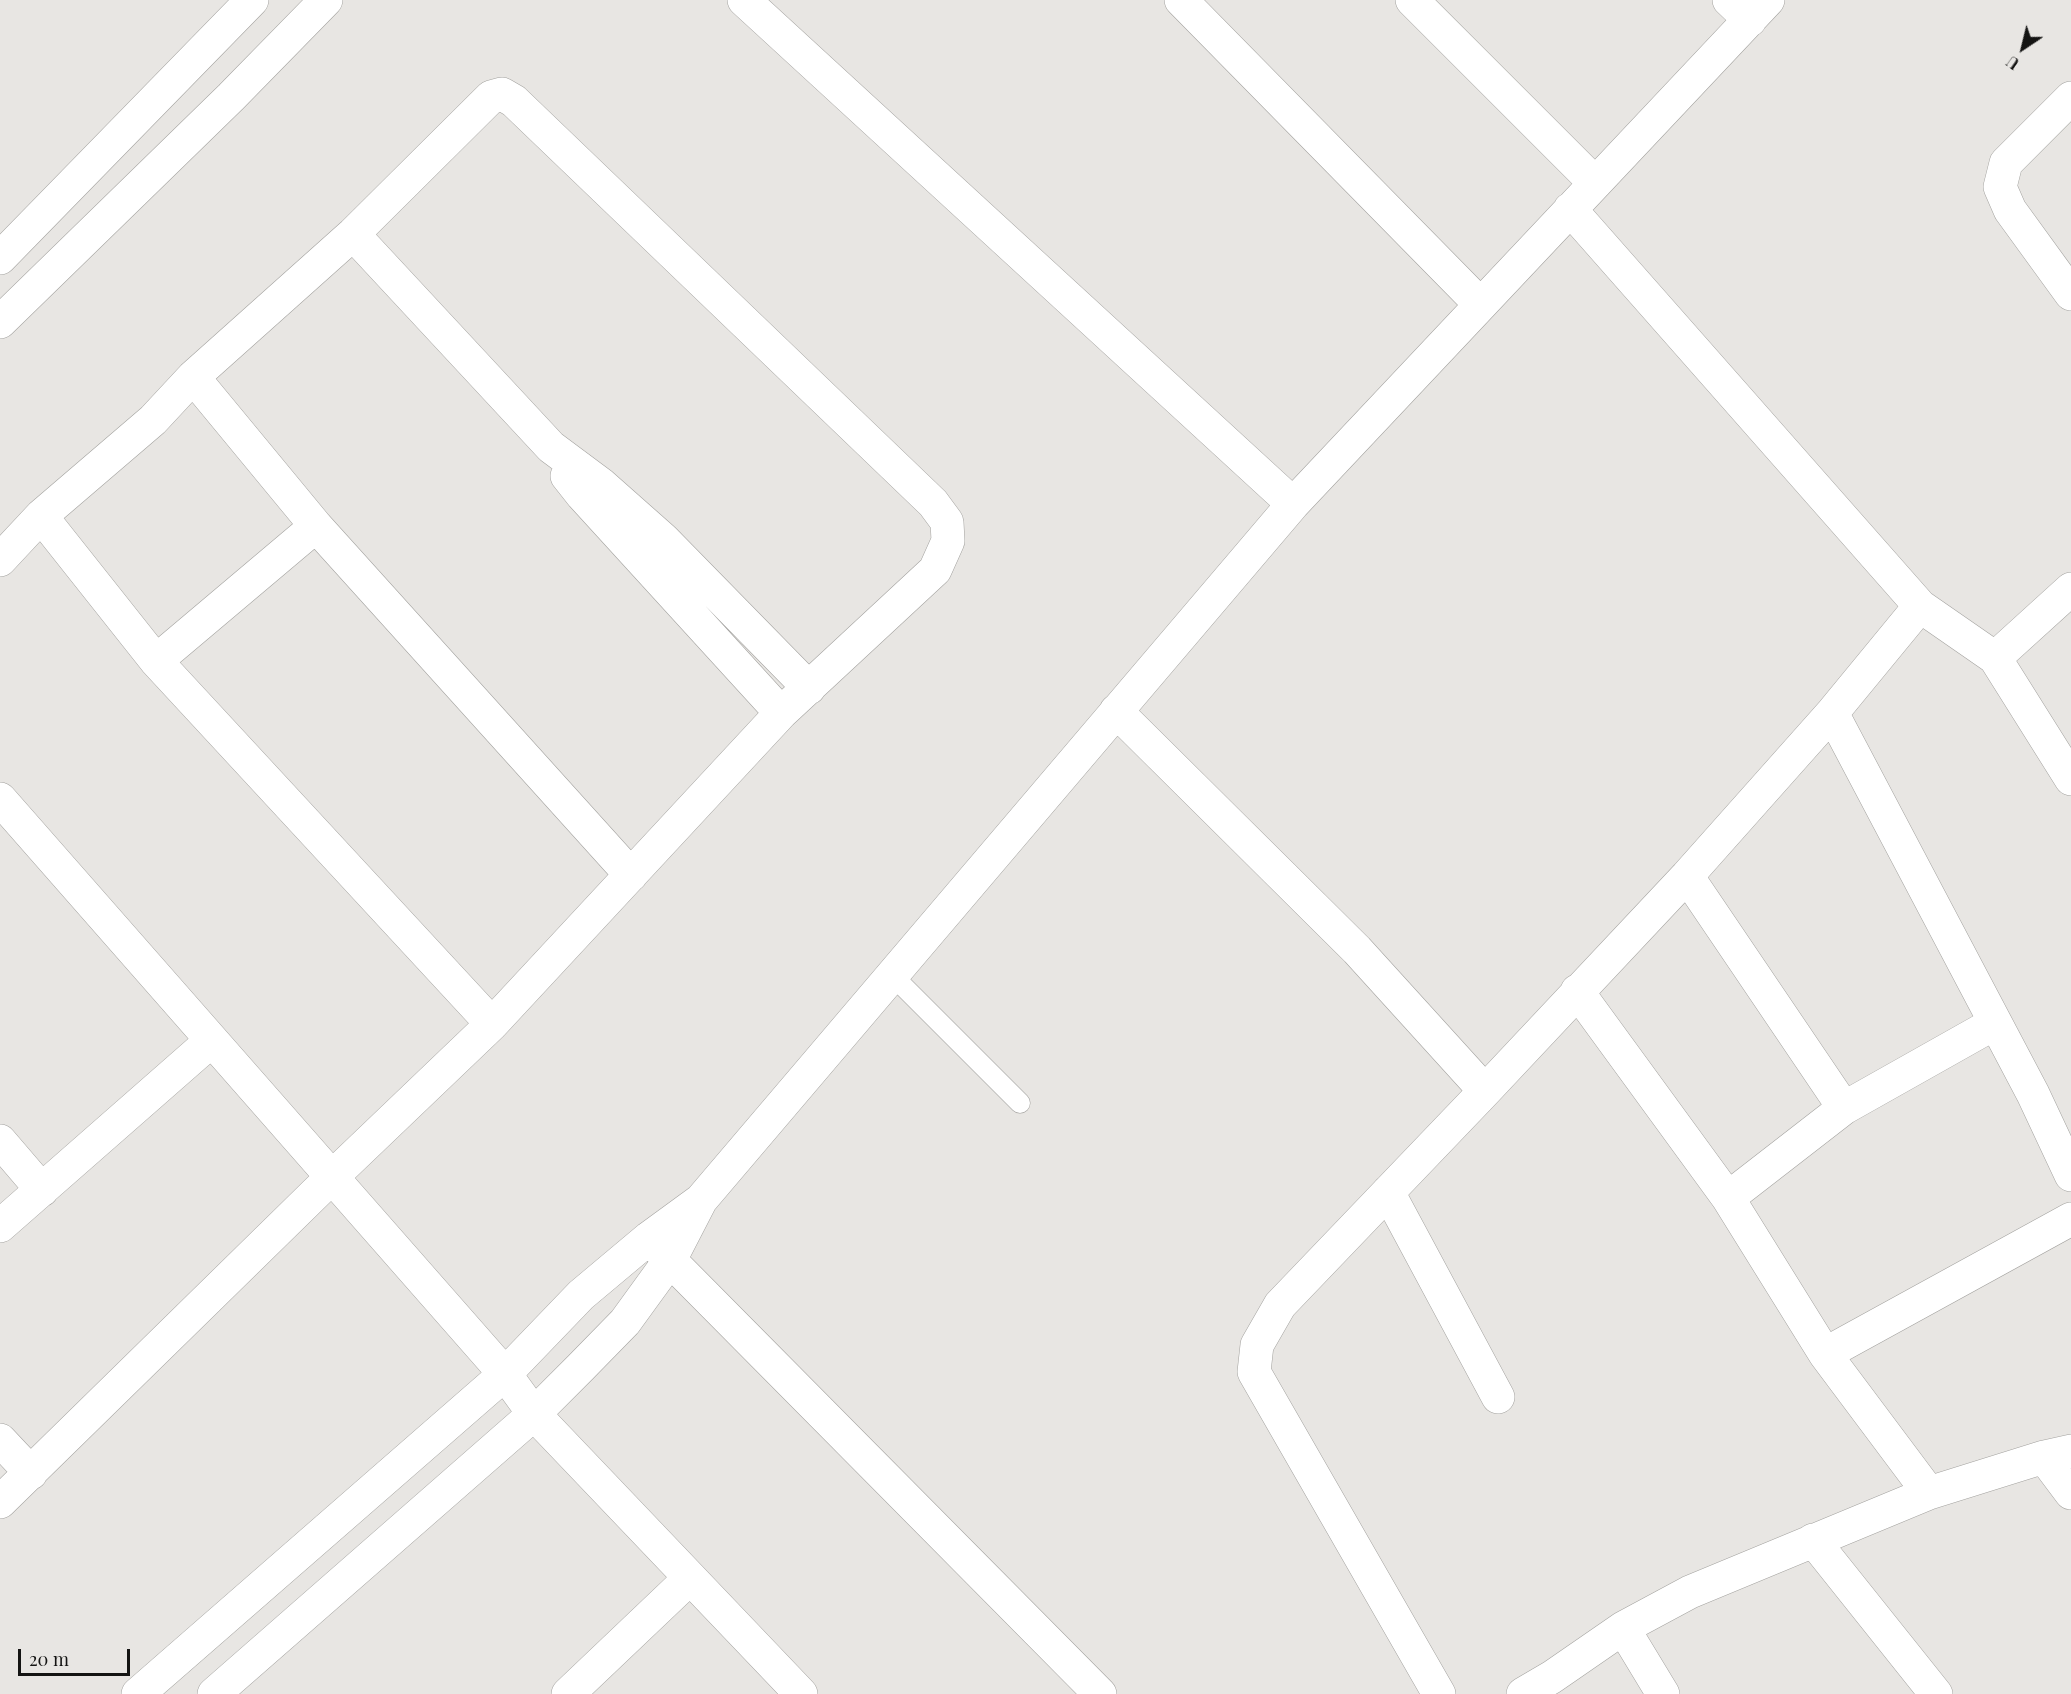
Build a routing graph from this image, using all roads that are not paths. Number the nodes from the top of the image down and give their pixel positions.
1 (252, 0) edge
2 (326, 0) edge
3 (744, 0) edge
4 (1181, 0) edge
5 (1412, 0) edge
6 (1749, 7) edge
7 (2071, 98) edge
8 (1595, 183) junction
9 (1570, 208) junction
10 (353, 234) junction
11 (0, 258) edge
12 (2071, 294) edge
13 (1480, 304) junction
14 (0, 322) edge
15 (193, 377) junction
16 (551, 447) junction
17 (1293, 504) junction
18 (42, 516) junction
19 (316, 526) junction
20 (0, 560) edge
21 (2071, 589) edge
22 (1920, 606) junction
23 (1995, 658) junction
24 (156, 662) junction
25 (809, 688) junction
26 (1116, 711) junction
27 (781, 713) junction
28 (1832, 713) junction
29 (2071, 779) edge
30 (0, 799) edge
31 (631, 875) junction
32 (1686, 876) junction
33 (892, 975) junction
34 (1577, 991) junction
35 (1995, 1023) junction
36 (492, 1024) junction
37 (211, 1041) junction
38 (1485, 1091) junction
39 (1020, 1103) dead end
40 (1844, 1108) junction
41 (0, 1141) edge
42 (2071, 1175) edge
43 (332, 1177) junction
44 (42, 1190) junction
45 (1388, 1192) junction
46 (1728, 1198) junction
47 (2071, 1220) edge
48 (0, 1226) edge
49 (659, 1249) junction
50 (1826, 1354) junction
51 (505, 1374) junction
52 (1498, 1397) dead end
53 (534, 1414) junction
54 (0, 1440) edge
55 (2057, 1454) edge
56 (31, 1473) junction
57 (1929, 1493) junction
58 (2071, 1493) edge
59 (0, 1502) edge
60 (1813, 1540) junction
61 (690, 1578) junction
62 (1623, 1628) junction
63 (138, 1694) edge
64 (214, 1694) edge
65 (568, 1694) edge
66 (801, 1694) edge
67 (1100, 1694) edge
68 (1439, 1694) edge
69 (1522, 1694) edge
70 (1663, 1694) edge
71 (1936, 1694) edge

1 - 11 street
2 - 14 street
3 - 17 street
4 - 13 street
5 - 8 street
6 - 8 street
7 - 12 street
8 - 9 street
9 - 13 street
9 - 22 street
10 - 15 street
10 - 16 street
10 - 25 street
13 - 17 street
15 - 18 street
15 - 19 street
16 - 25 street
16 - 27 street
17 - 26 street
18 - 20 street
18 - 24 street
19 - 24 street
19 - 31 street
21 - 23 street
22 - 23 street
22 - 28 street
23 - 29 street
24 - 36 street
25 - 27 street
26 - 33 street
26 - 38 street
27 - 31 street
28 - 32 street
28 - 35 street
30 - 37 street
31 - 36 street
32 - 34 street
32 - 40 street
33 - 39 lane
33 - 49 street
34 - 38 street
34 - 46 street
35 - 40 street
35 - 42 street
36 - 43 street
37 - 43 street
37 - 44 street
38 - 45 street
40 - 46 street
41 - 44 street
43 - 51 street
43 - 56 street
44 - 48 street
45 - 52 street
45 - 68 street
46 - 50 street
47 - 50 street
49 - 51 street
49 - 53 street
49 - 67 street
50 - 57 street
51 - 53 street
51 - 63 street
53 - 61 street
53 - 64 street
54 - 56 street
55 - 57 street
55 - 58 street
56 - 59 street
57 - 60 street
60 - 62 street
60 - 71 street
61 - 65 street
61 - 66 street
62 - 69 street
62 - 70 street

